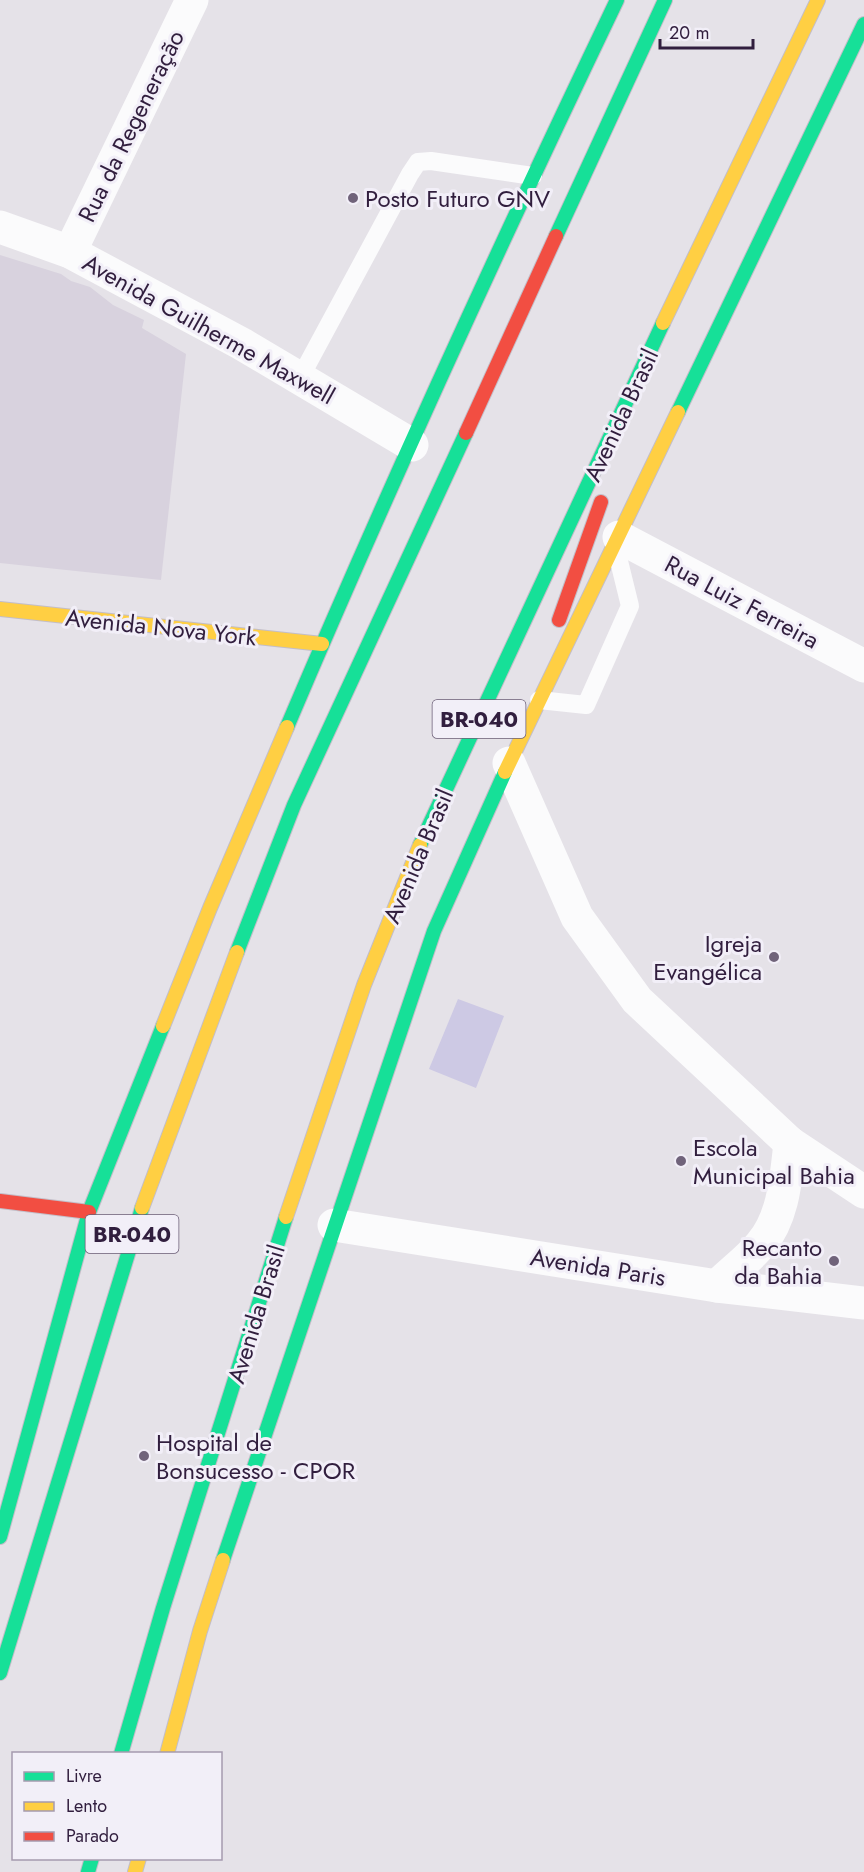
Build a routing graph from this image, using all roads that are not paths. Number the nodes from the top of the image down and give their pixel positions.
1 (192, 0) edge
2 (617, 0) edge
3 (665, 0) edge
4 (818, 0) edge
5 (862, 32) edge
6 (639, 55) junction
7 (595, 118) dead end
8 (533, 176) junction
9 (0, 227) edge
10 (70, 252) junction
11 (664, 322) junction
12 (300, 378) junction
13 (441, 407) dead end
14 (412, 445) junction
15 (620, 447) dead end
16 (604, 492) dead end
17 (617, 542) junction
18 (0, 609) edge
19 (322, 644) junction
20 (864, 666) edge
21 (539, 700) junction
22 (509, 763) junction
23 (790, 1143) junction
24 (864, 1192) edge
25 (0, 1201) edge
26 (89, 1212) junction
27 (334, 1225) junction
28 (717, 1286) junction
29 (864, 1303) edge
30 (0, 1537) edge
31 (0, 1672) edge
32 (122, 1752) edge
33 (168, 1752) edge

1 - 10 street, Rua da Regeneração
2 - 8 main road
3 - 6 main road, BR-040
4 - 11 main road, Avenida Brasil / BR-040
5 - 17 main road, Avenida Brasil
6 - 7 main road
6 - 31 main road, BR-040
8 - 12 lane
8 - 14 main road
9 - 10 street, Avenida Guilherme Maxwell
10 - 12 street, Avenida Guilherme Maxwell
11 - 15 main road
11 - 32 main road, Avenida Brasil / BR-040
12 - 14 street, Avenida Guilherme Maxwell
13 - 14 main road
14 - 19 main road
16 - 22 main road
17 - 20 street, Rua Luiz Ferreira
17 - 21 main road, Avenida Brasil
17 - 21 lane
18 - 19 main road, Avenida Nova York
19 - 26 main road
21 - 22 main road, Avenida Brasil
22 - 23 street
22 - 27 main road, Avenida Brasil
23 - 24 street
23 - 28 street
25 - 26 main road
26 - 30 main road
27 - 28 street, Avenida Paris
27 - 33 main road, Avenida Brasil
28 - 29 street, Avenida Paris

